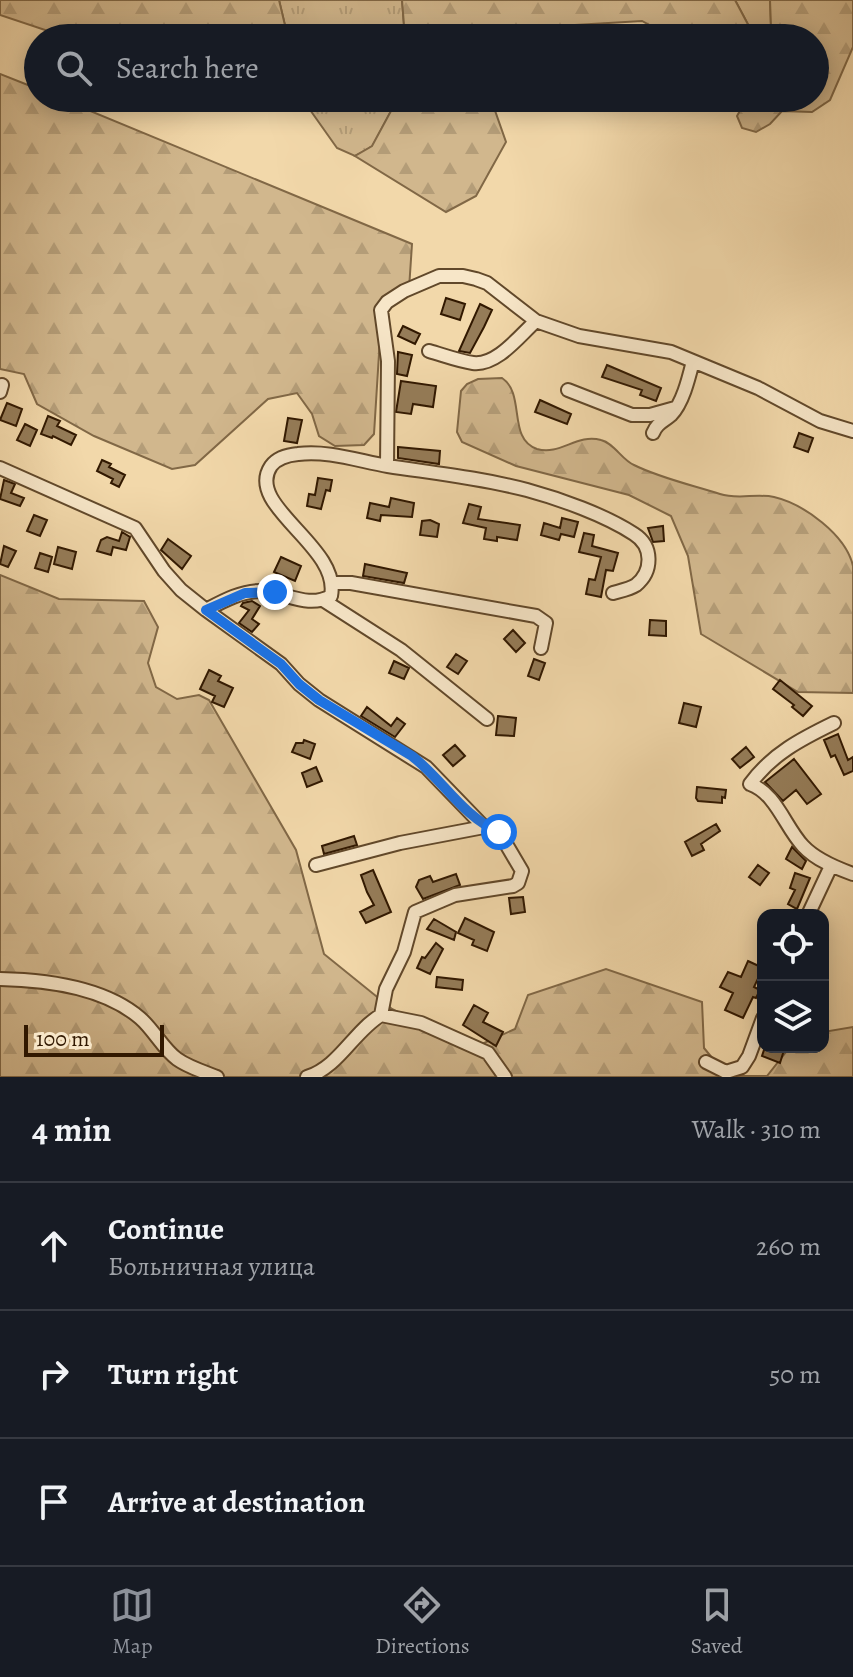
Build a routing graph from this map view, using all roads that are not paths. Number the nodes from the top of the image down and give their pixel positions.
1 (536, 321) junction
2 (429, 351) dead end
3 (693, 361) junction
4 (568, 390) dead end
5 (675, 408) junction
6 (853, 431) edge
7 (653, 433) dead end
8 (387, 465) junction
9 (0, 468) edge
10 (333, 583) junction
11 (613, 593) dead end
12 (323, 600) junction
13 (206, 610) junction
14 (541, 648) dead end
15 (487, 719) dead end
16 (834, 723) dead end
17 (484, 827) junction
18 (316, 865) dead end
19 (831, 866) junction
20 (853, 874) edge
21 (811, 909) edge
22 (0, 979) edge
23 (381, 1015) junction
24 (757, 1034) edge
25 (706, 1062) dead end
26 (217, 1077) edge
27 (307, 1077) edge
28 (505, 1077) edge

1 - 2 street
1 - 3 street
1 - 8 street
3 - 5 street
3 - 6 street
4 - 5 street
5 - 7 street
8 - 10 street
8 - 11 street
9 - 13 street
10 - 12 street
10 - 14 street
12 - 13 street
12 - 15 street
13 - 17 street
16 - 19 street
17 - 18 street
17 - 23 street
19 - 20 street
19 - 21 street
22 - 26 street
23 - 27 street
23 - 28 street
24 - 25 street

